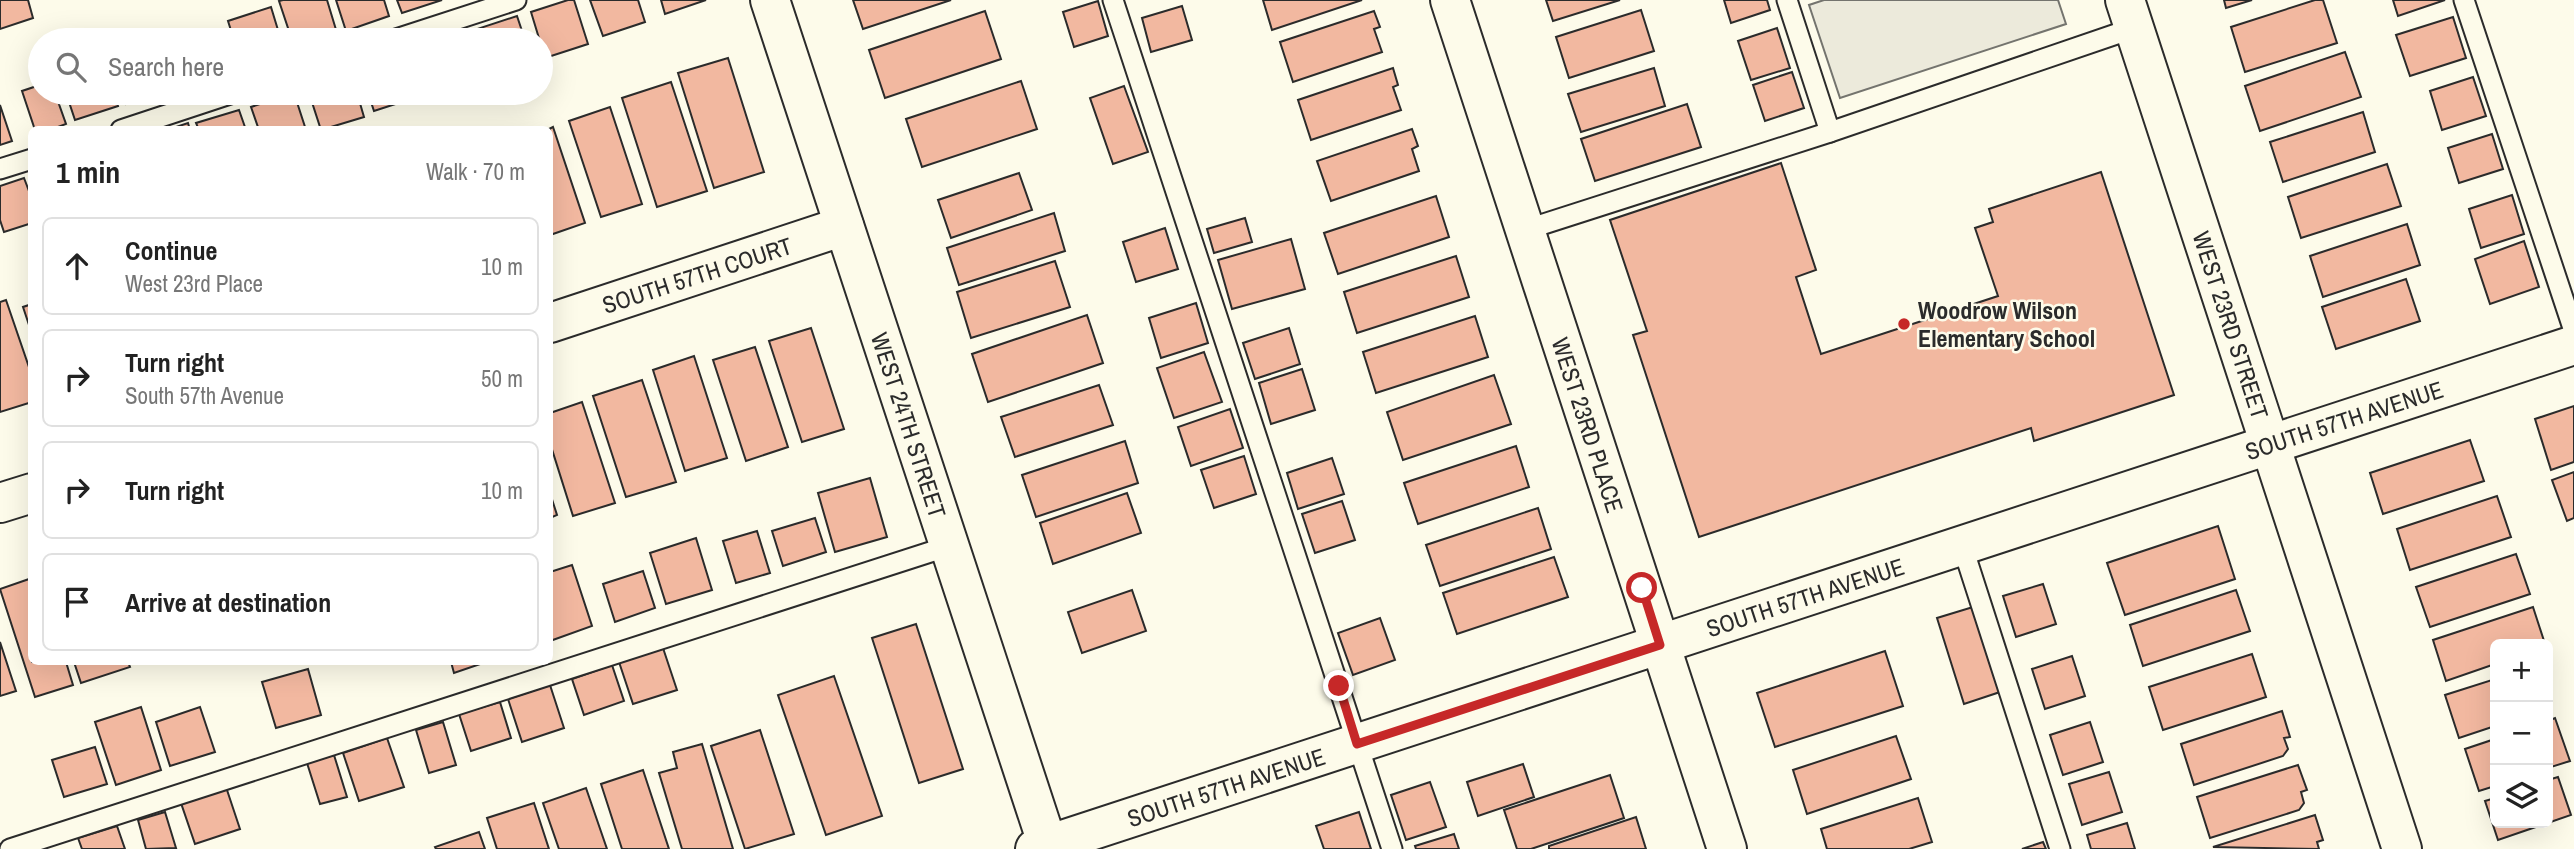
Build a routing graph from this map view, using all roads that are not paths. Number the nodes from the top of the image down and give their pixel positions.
1 (516, 0) edge
2 (770, 0) edge
3 (1113, 0) edge
4 (1450, 0) edge
5 (1787, 0) edge
6 (2464, 0) edge
7 (2129, 14) edge
8 (430, 28) edge
9 (197, 105) edge
10 (133, 126) edge
11 (1830, 132) junction
12 (28, 160) edge
13 (0, 169) edge
14 (844, 226) junction
15 (1525, 230) junction
16 (553, 322) edge
17 (2574, 331) edge
18 (2574, 345) edge
19 (2270, 444) junction
20 (28, 494) edge
21 (0, 503) edge
22 (1962, 545) junction
23 (949, 546) junction
24 (1660, 645) junction
25 (1357, 744) junction
26 (1044, 848) edge
27 (10, 849) edge
28 (1392, 849) edge
29 (1727, 849) edge
30 (2060, 849) edge
31 (2402, 849) edge

1 - 8 lane
2 - 14 street, WEST 24TH STREET
3 - 25 lane
4 - 15 street, WEST 23RD PLACE
5 - 11 lane
6 - 17 lane
7 - 11 lane
7 - 19 street, WEST 23RD STREET
9 - 10 lane
11 - 15 lane
12 - 13 lane
14 - 16 street, SOUTH 57TH COURT
14 - 23 street, WEST 24TH STREET
15 - 24 street, WEST 23RD PLACE
18 - 19 street, SOUTH 57TH AVENUE
19 - 22 street, SOUTH 57TH AVENUE
19 - 31 street, WEST 23RD STREET
20 - 21 street
22 - 24 street, SOUTH 57TH AVENUE
22 - 30 lane
23 - 26 street, WEST 24TH STREET
23 - 27 lane
24 - 25 street, SOUTH 57TH AVENUE
24 - 29 street, WEST 23RD PLACE
25 - 26 street, SOUTH 57TH AVENUE
25 - 28 lane

